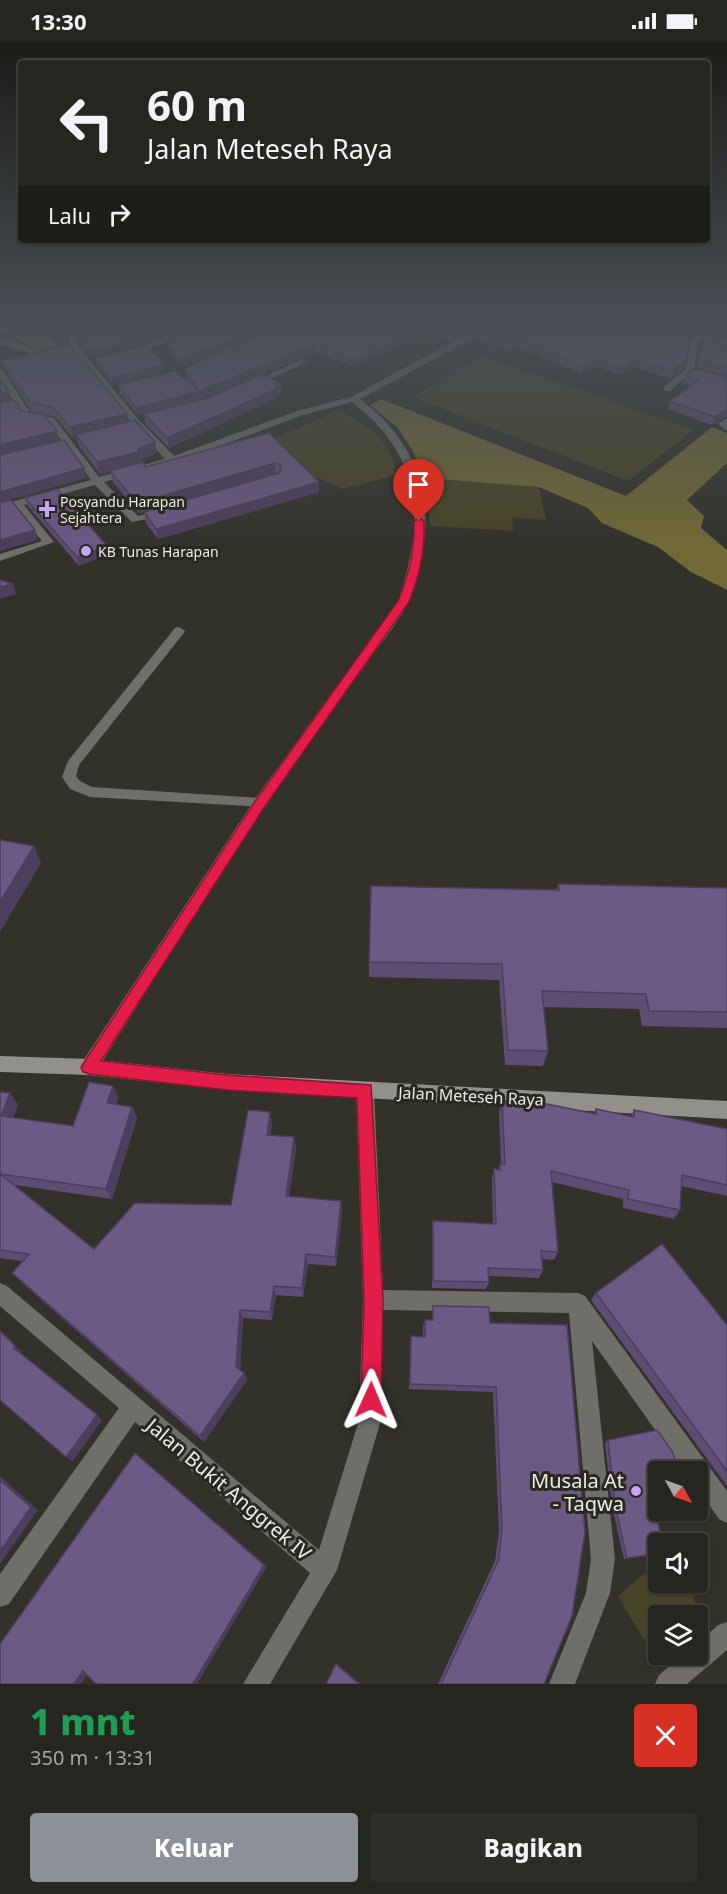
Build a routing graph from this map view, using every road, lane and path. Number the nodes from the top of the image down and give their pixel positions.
1 (17, 400) edge
2 (118, 400) edge
3 (352, 400) edge
4 (355, 400) edge
5 (20, 404) junction
6 (0, 409) edge
7 (727, 421) edge
8 (727, 428) edge
9 (82, 440) edge
10 (65, 445) junction
11 (172, 460) junction
12 (97, 481) junction
13 (17, 503) junction
14 (0, 508) edge
15 (179, 508) edge
16 (0, 558) edge
17 (179, 631) dead end
18 (261, 803) junction
19 (0, 1064) edge
20 (89, 1067) junction
21 (365, 1090) junction
22 (727, 1110) edge
23 (0, 1293) edge
24 (373, 1300) junction
25 (578, 1303) junction
26 (132, 1408) junction
27 (727, 1511) edge
28 (325, 1570) junction
29 (0, 1595) edge
30 (727, 1634) edge
31 (256, 1684) edge
32 (562, 1684) edge
33 (668, 1684) edge

1 - 5 street
2 - 11 street
3 - 11 street
4 - 18 street
5 - 6 street
5 - 10 street
7 - 8 street
9 - 10 street
10 - 12 street
11 - 12 street
12 - 13 street
12 - 15 street
13 - 14 street
13 - 16 street
17 - 18 street
18 - 20 street
19 - 20 main road, Jalan Meteseh Raya
20 - 21 main road, Jalan Meteseh Raya
21 - 22 main road, Jalan Meteseh Raya
21 - 24 street
23 - 26 street, Jalan Bukit Anggrek IV
24 - 25 street
24 - 28 street
25 - 27 street
25 - 32 street
26 - 28 street, Jalan Bukit Anggrek IV
26 - 29 street, Jalan Bukit Anggrek IV
28 - 31 street
30 - 33 street

